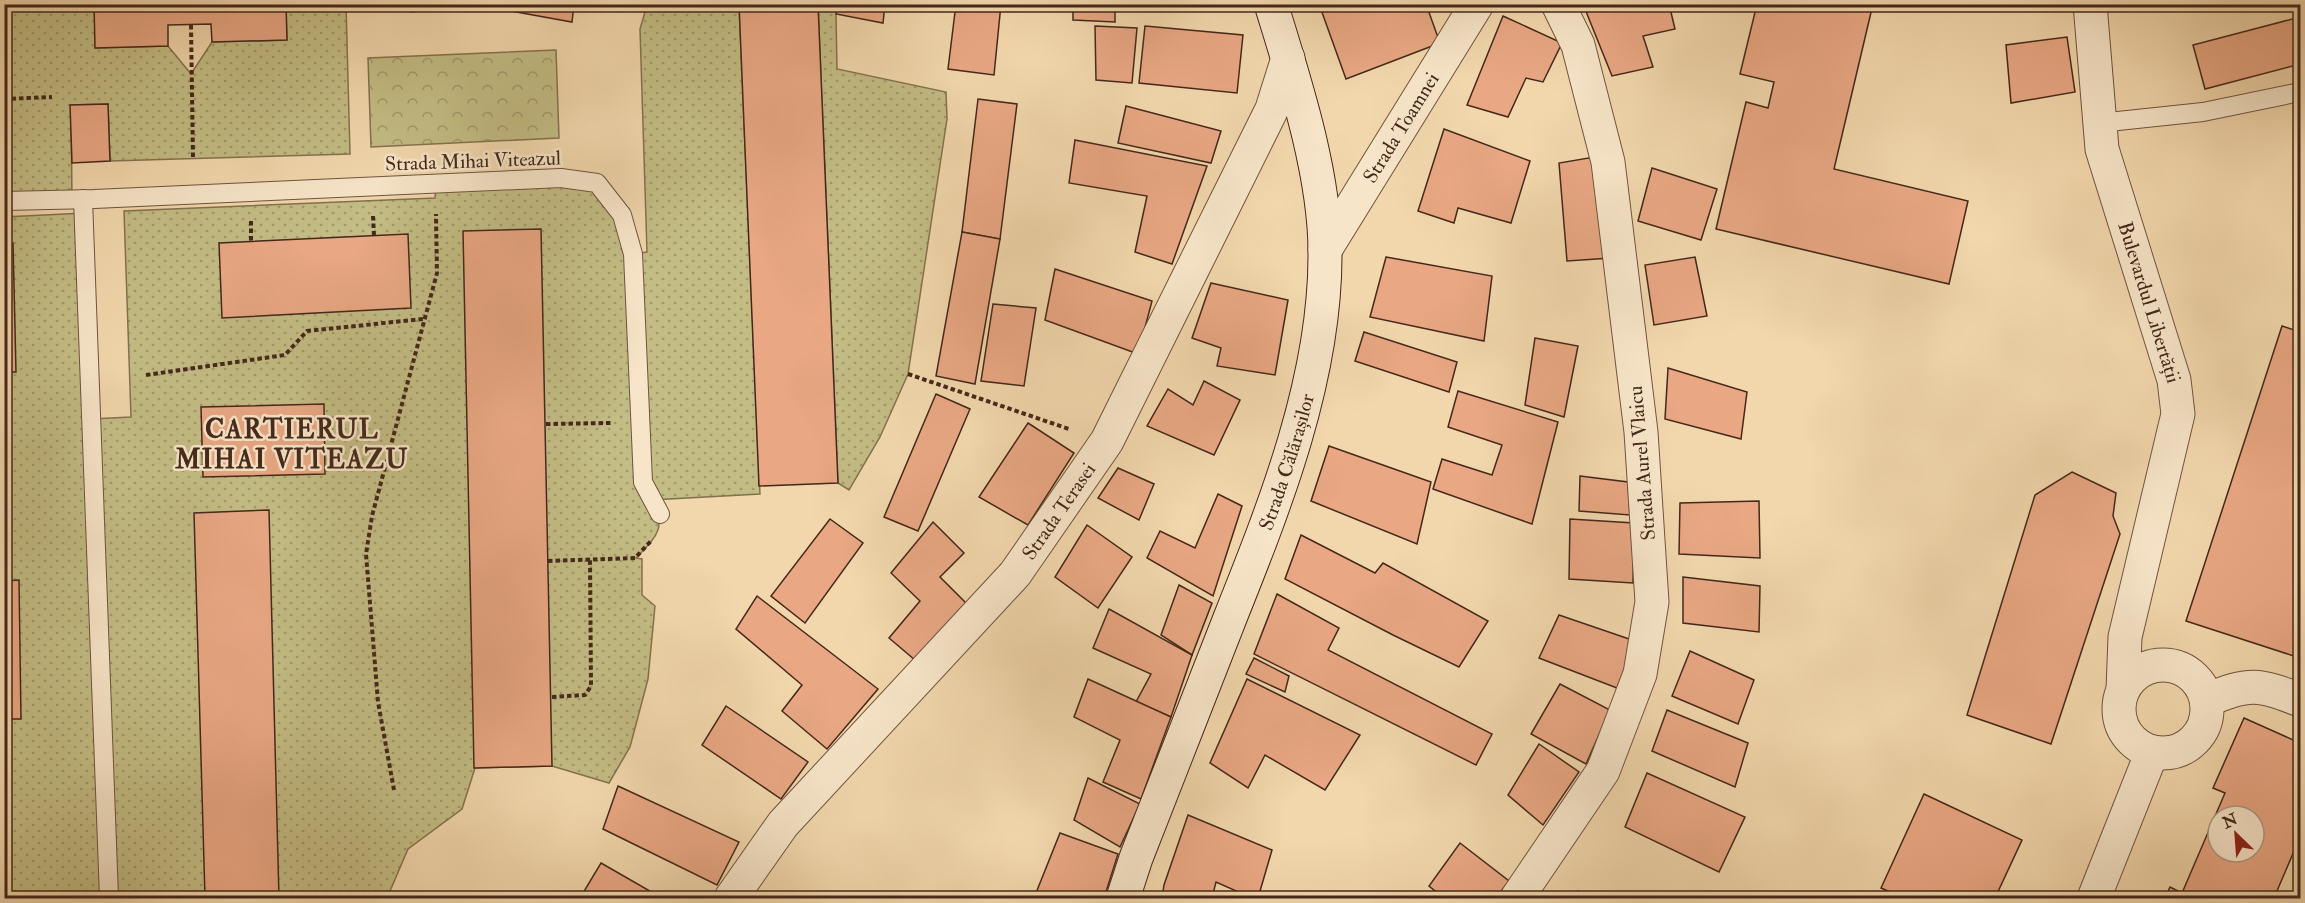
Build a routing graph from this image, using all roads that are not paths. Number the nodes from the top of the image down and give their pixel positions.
1 (1271, 4) edge
2 (1477, 4) edge
3 (1558, 4) edge
4 (2090, 4) edge
5 (1288, 58) junction
6 (2301, 92) edge
7 (2099, 123) junction
8 (83, 199) junction
9 (4, 201) edge
10 (1325, 250) junction
11 (660, 514) road end
12 (2134, 599) junction
13 (2164, 664) junction
14 (2123, 690) junction
15 (2207, 700) junction
16 (2301, 700) edge
17 (2152, 752) junction
18 (109, 898) edge
19 (731, 898) edge
20 (1123, 898) edge
21 (1517, 898) edge
22 (2094, 898) edge

1 - 5 street, Strada Călărașilor
2 - 10 street, Strada Toamnei
3 - 21 street, Strada Aurel Vlaicu
4 - 7 street, Bulevardul Libertății
5 - 10 street, Strada Călărașilor
5 - 19 street, Strada Terasei
6 - 7 lane
7 - 12 street, Bulevardul Libertății
8 - 9 lane, Strada Mihai Viteazul
8 - 11 lane, Strada Mihai Viteazul
8 - 18 lane
10 - 20 street, Strada Călărașilor
12 - 13 street
12 - 14 street, Bulevardul Libertății
13 - 14 street
13 - 15 street
14 - 17 street
15 - 16 street
15 - 17 street
17 - 22 street

